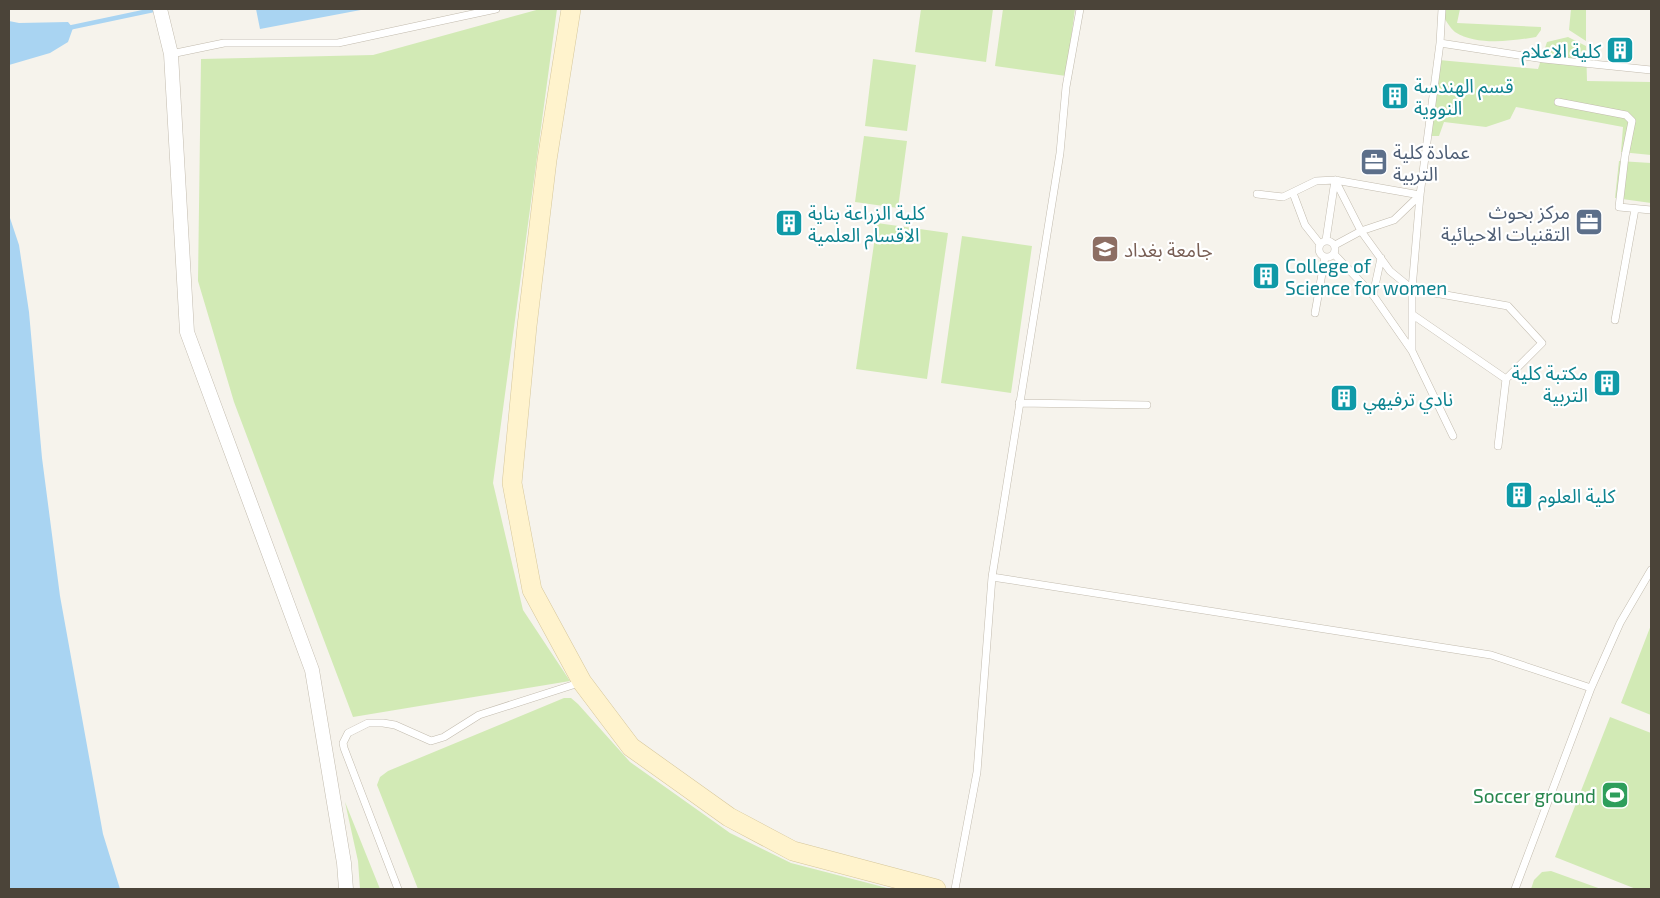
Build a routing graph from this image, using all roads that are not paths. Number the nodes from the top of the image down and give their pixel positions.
1 (496, 9) edge
2 (571, 9) edge
3 (1080, 9) edge
4 (1442, 9) edge
5 (159, 11) edge
6 (1440, 43) junction
7 (172, 54) junction
8 (1651, 70) edge
9 (1558, 102) dead end
10 (1335, 180) junction
11 (1293, 193) junction
12 (1257, 194) dead end
13 (1420, 195) junction
14 (1635, 209) junction
15 (1651, 210) edge
16 (1361, 231) junction
17 (1323, 242) junction
18 (1335, 245) junction
19 (1334, 254) junction
20 (1325, 257) junction
21 (1381, 258) junction
22 (1412, 289) junction
23 (1373, 295) junction
24 (1315, 313) dead end
25 (1413, 315) junction
26 (1615, 320) dead end
27 (1412, 351) junction
28 (1506, 379) junction
29 (1019, 403) junction
30 (1147, 405) dead end
31 (1454, 436) dead end
32 (1498, 446) dead end
33 (1651, 570) edge
34 (992, 577) junction
35 (582, 682) junction
36 (1591, 688) junction
37 (346, 889) edge
38 (398, 889) edge
39 (936, 889) edge
40 (955, 889) edge
41 (1515, 889) edge

1 - 7 lane
2 - 35 street
3 - 29 lane
4 - 6 lane
5 - 7 street
6 - 8 lane
6 - 13 lane
7 - 37 street
9 - 14 lane
10 - 11 lane
10 - 13 lane
10 - 16 lane
10 - 17 lane
11 - 12 lane
11 - 17 lane
13 - 16 lane
13 - 22 lane
14 - 15 lane
14 - 26 lane
16 - 18 lane
16 - 21 lane
17 - 18 lane
17 - 20 lane
18 - 19 lane
19 - 20 lane
19 - 23 lane
20 - 24 lane
21 - 22 lane
21 - 23 lane
22 - 25 lane
22 - 28 lane
23 - 27 lane
25 - 27 lane
25 - 28 lane
27 - 31 lane
28 - 32 lane
29 - 30 lane
29 - 34 lane
33 - 36 lane
34 - 36 lane
34 - 40 lane
35 - 38 lane
35 - 39 street
36 - 41 lane

